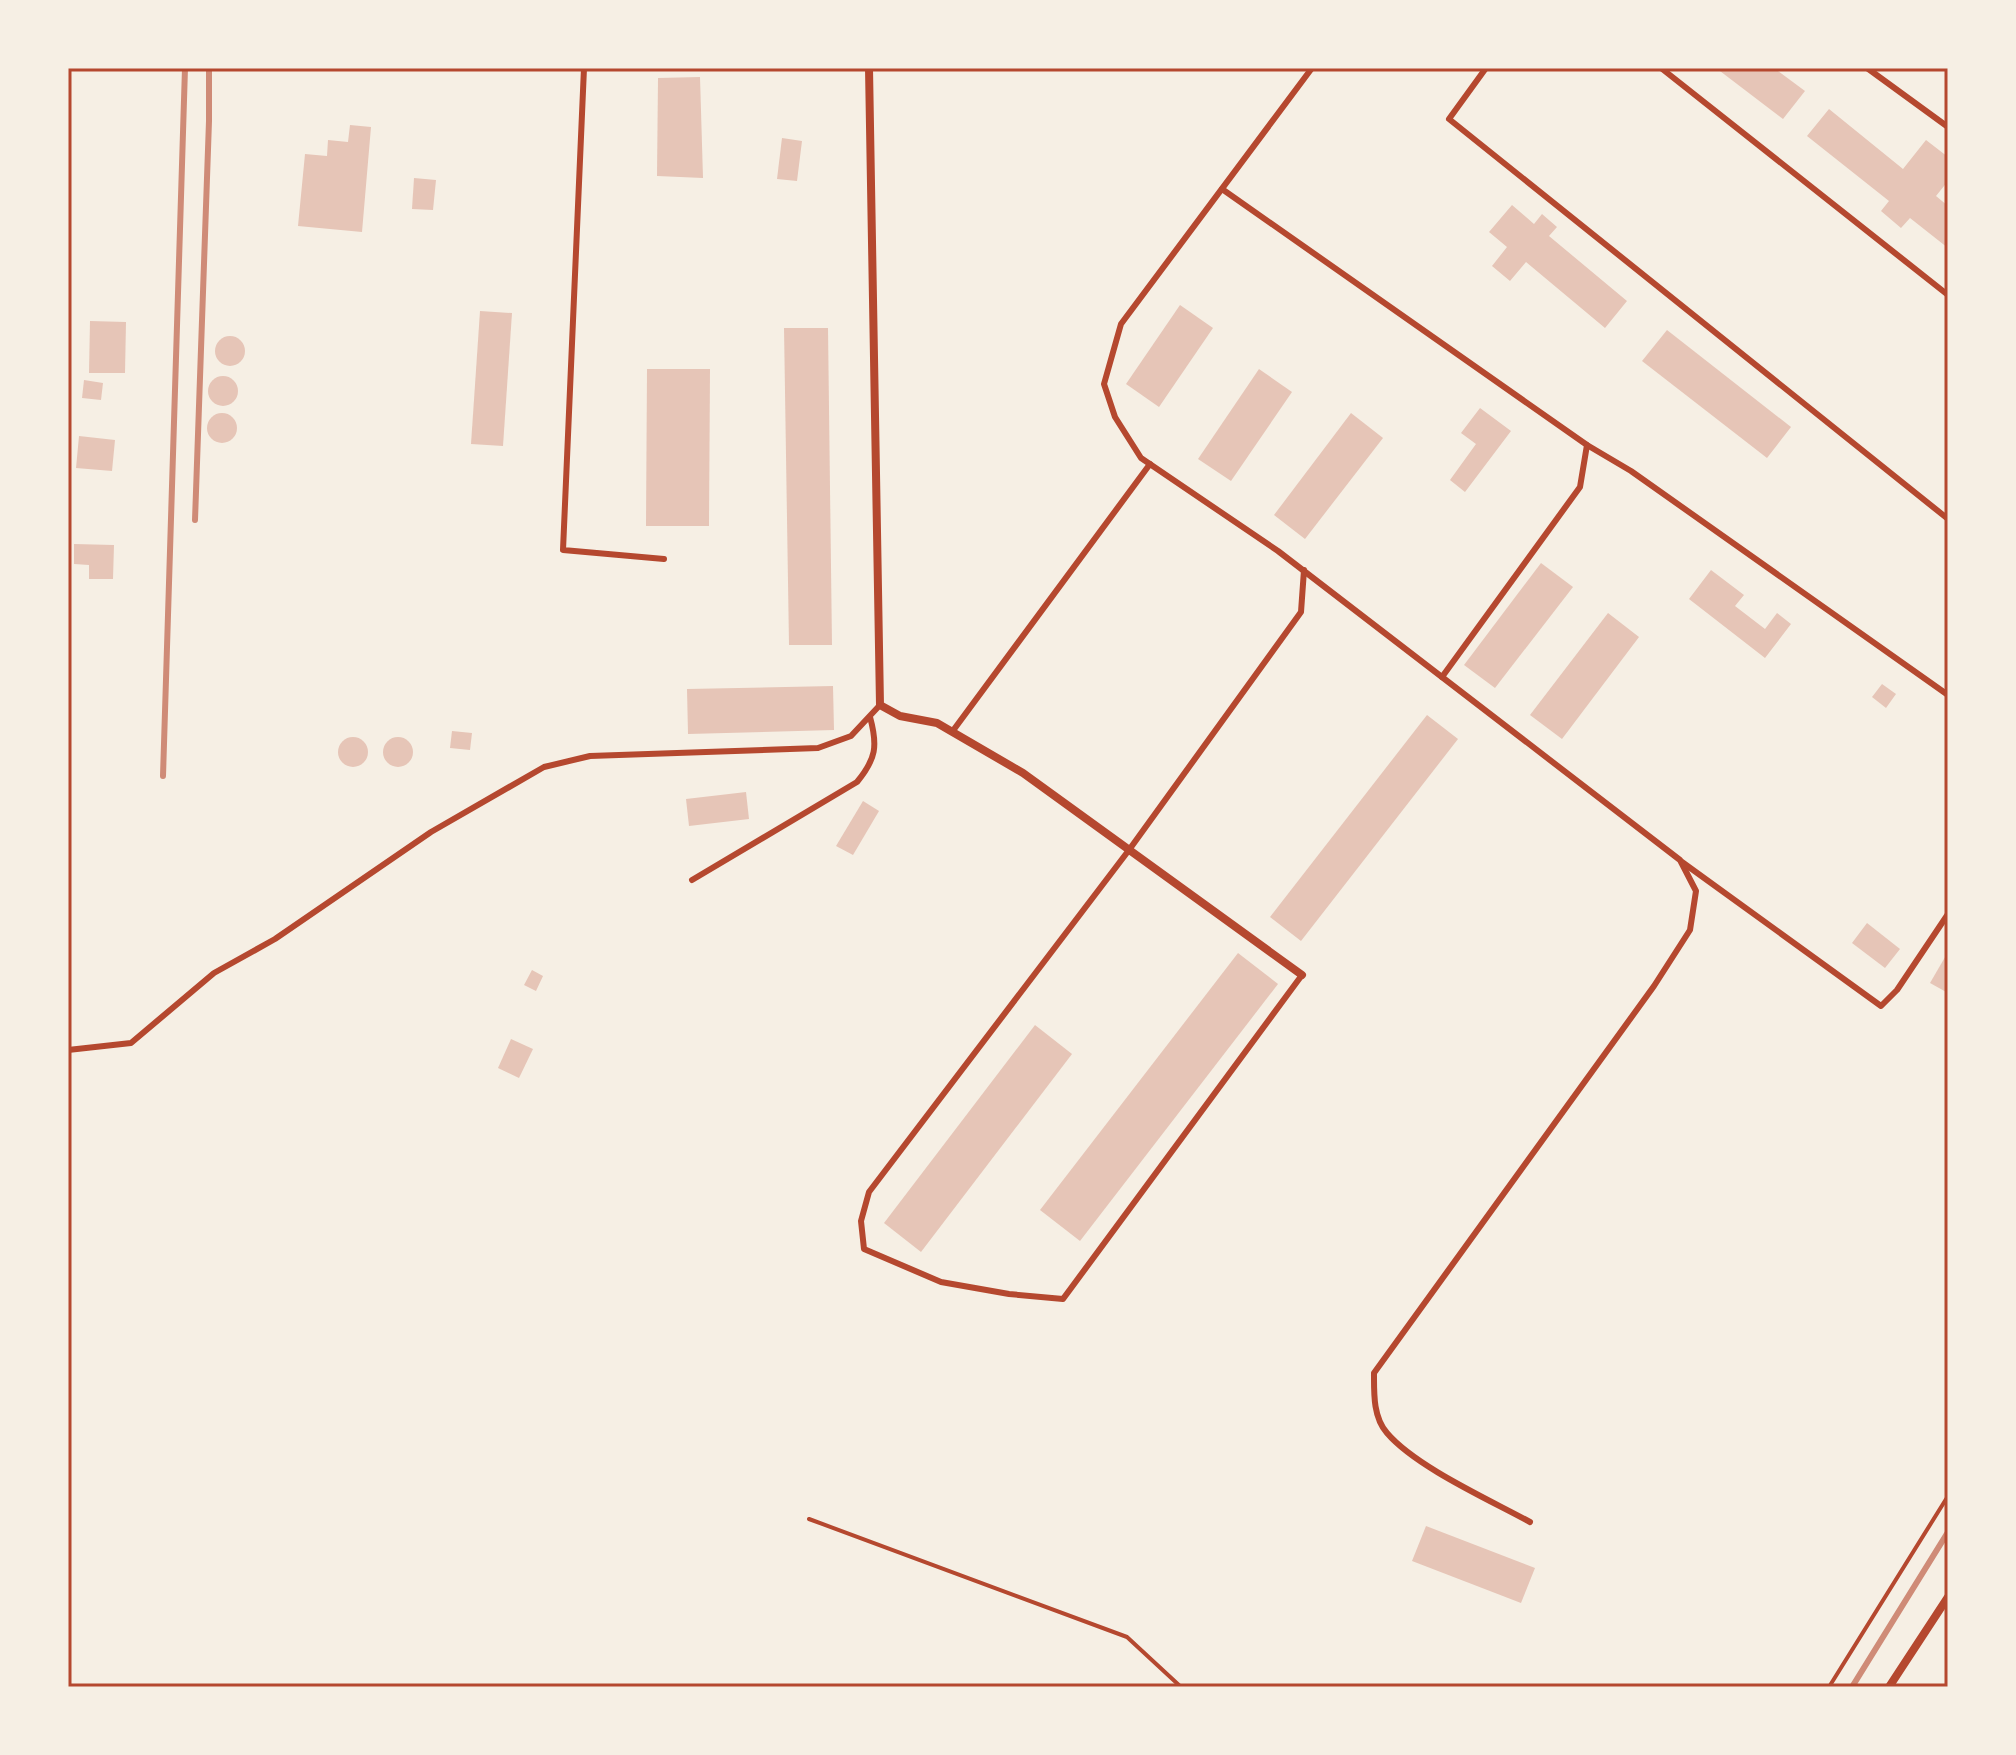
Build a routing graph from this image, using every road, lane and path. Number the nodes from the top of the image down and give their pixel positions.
1 (584, 68) edge
2 (869, 68) edge
3 (1312, 68) edge
4 (1486, 68) edge
5 (1661, 68) edge
6 (1867, 68) edge
7 (1948, 127) edge
8 (1222, 189) junction
9 (1948, 295) edge
10 (1587, 445) junction
11 (1150, 464) junction
12 (1948, 519) edge
13 (664, 559) dead end
14 (1304, 570) junction
15 (1442, 677) junction
16 (1948, 695) edge
17 (880, 705) junction
18 (870, 717) junction
19 (952, 732) junction
20 (1129, 850) junction
21 (1680, 860) junction
22 (692, 880) dead end
23 (1948, 914) edge
24 (1302, 975) joint
25 (68, 1050) edge
26 (1948, 1496) edge
27 (809, 1519) dead end
28 (1530, 1522) dead end
29 (1948, 1597) edge
30 (1181, 1687) edge
31 (1829, 1687) edge
32 (1889, 1687) edge

1 - 13 lane
2 - 17 street
3 - 8 lane
4 - 12 lane
5 - 9 lane
6 - 7 lane
8 - 10 lane
8 - 11 lane
10 - 15 lane
10 - 16 lane
11 - 14 lane
11 - 19 lane
14 - 15 lane
14 - 20 lane
15 - 21 lane
17 - 18 lane
17 - 19 street
18 - 22 lane
18 - 25 lane
19 - 20 street
20 - 24 street
20 - 24 lane
21 - 23 lane
21 - 28 lane
26 - 31 path
27 - 30 path
29 - 32 street

